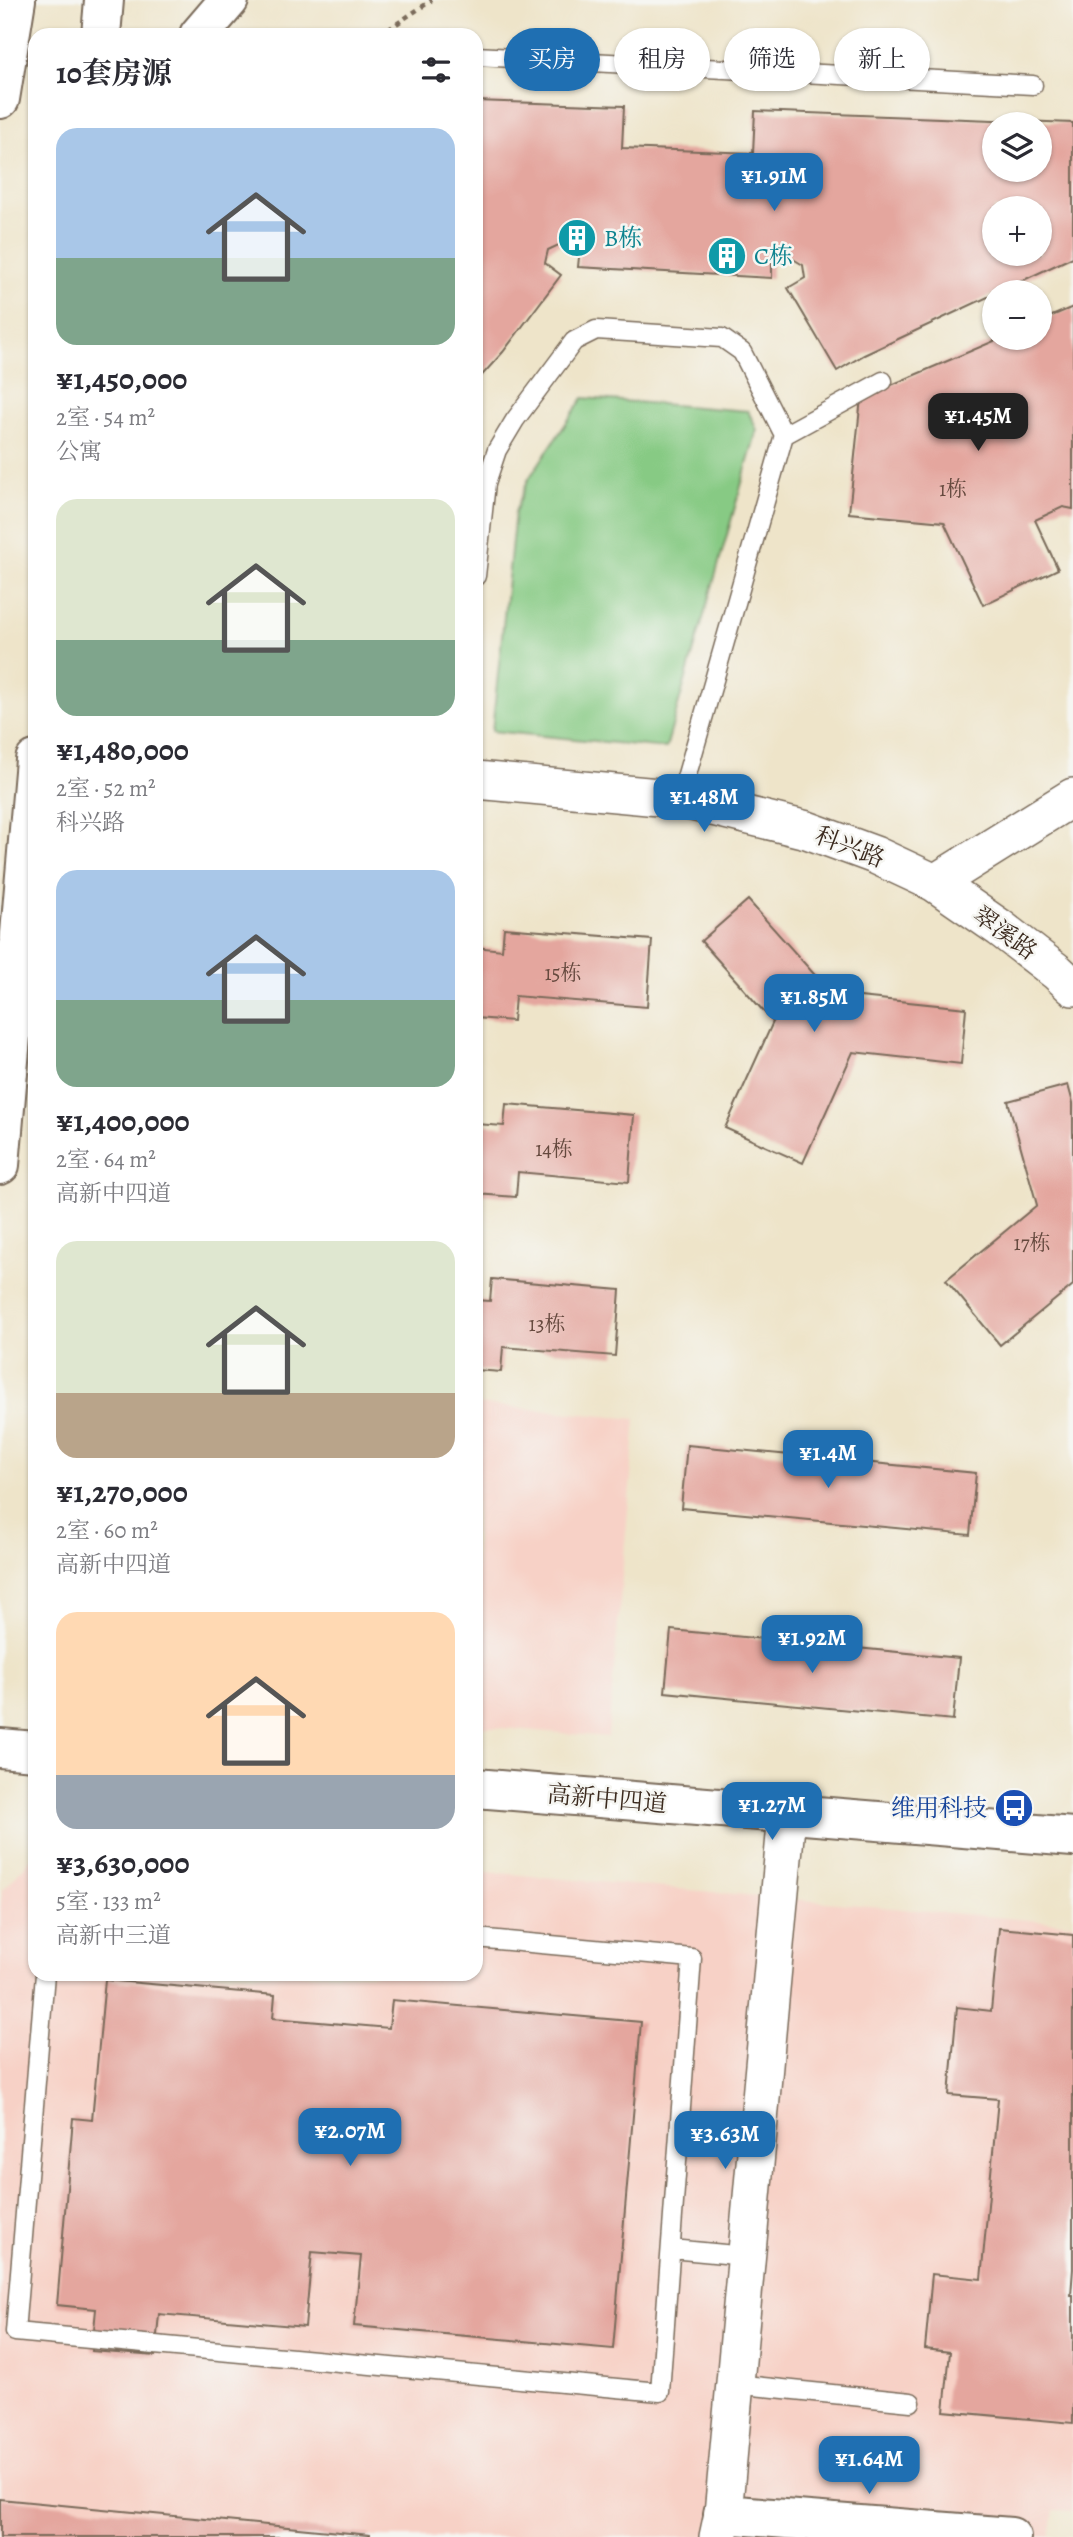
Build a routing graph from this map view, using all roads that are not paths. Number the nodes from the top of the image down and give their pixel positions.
1 (16, 0) edge
2 (104, 0) edge
3 (229, 0) edge
4 (102, 28) edge
5 (205, 28) edge
6 (483, 56) edge
7 (1032, 85) dead end
8 (0, 99) edge
9 (883, 381) dead end
10 (784, 435) junction
11 (483, 511) edge
12 (483, 781) edge
13 (1073, 797) edge
14 (680, 799) junction
15 (28, 841) edge
16 (935, 883) junction
17 (1073, 988) edge
18 (0, 1165) edge
19 (0, 1748) edge
20 (28, 1750) edge
21 (483, 1789) edge
22 (787, 1814) junction
23 (1073, 1837) edge
24 (483, 1939) edge
25 (44, 1981) edge
26 (671, 2249) junction
27 (746, 2256) junction
28 (734, 2384) junction
29 (911, 2402) dead end
30 (720, 2526) edge
31 (1011, 2537) edge

1 - 8 main road
2 - 4 main road
3 - 5 main road
6 - 7 lane
9 - 10 lane
10 - 11 lane
10 - 14 lane
12 - 14 street, 科兴路
13 - 16 street
14 - 16 street, 科兴路
15 - 18 main road
16 - 17 street, 翠溪路
19 - 20 main road
21 - 22 main road, 高新中四道
22 - 23 main road, 高新中四道
22 - 27 street
24 - 26 lane
25 - 26 lane
26 - 27 lane
27 - 28 street
28 - 29 lane
28 - 30 street
30 - 31 main road

